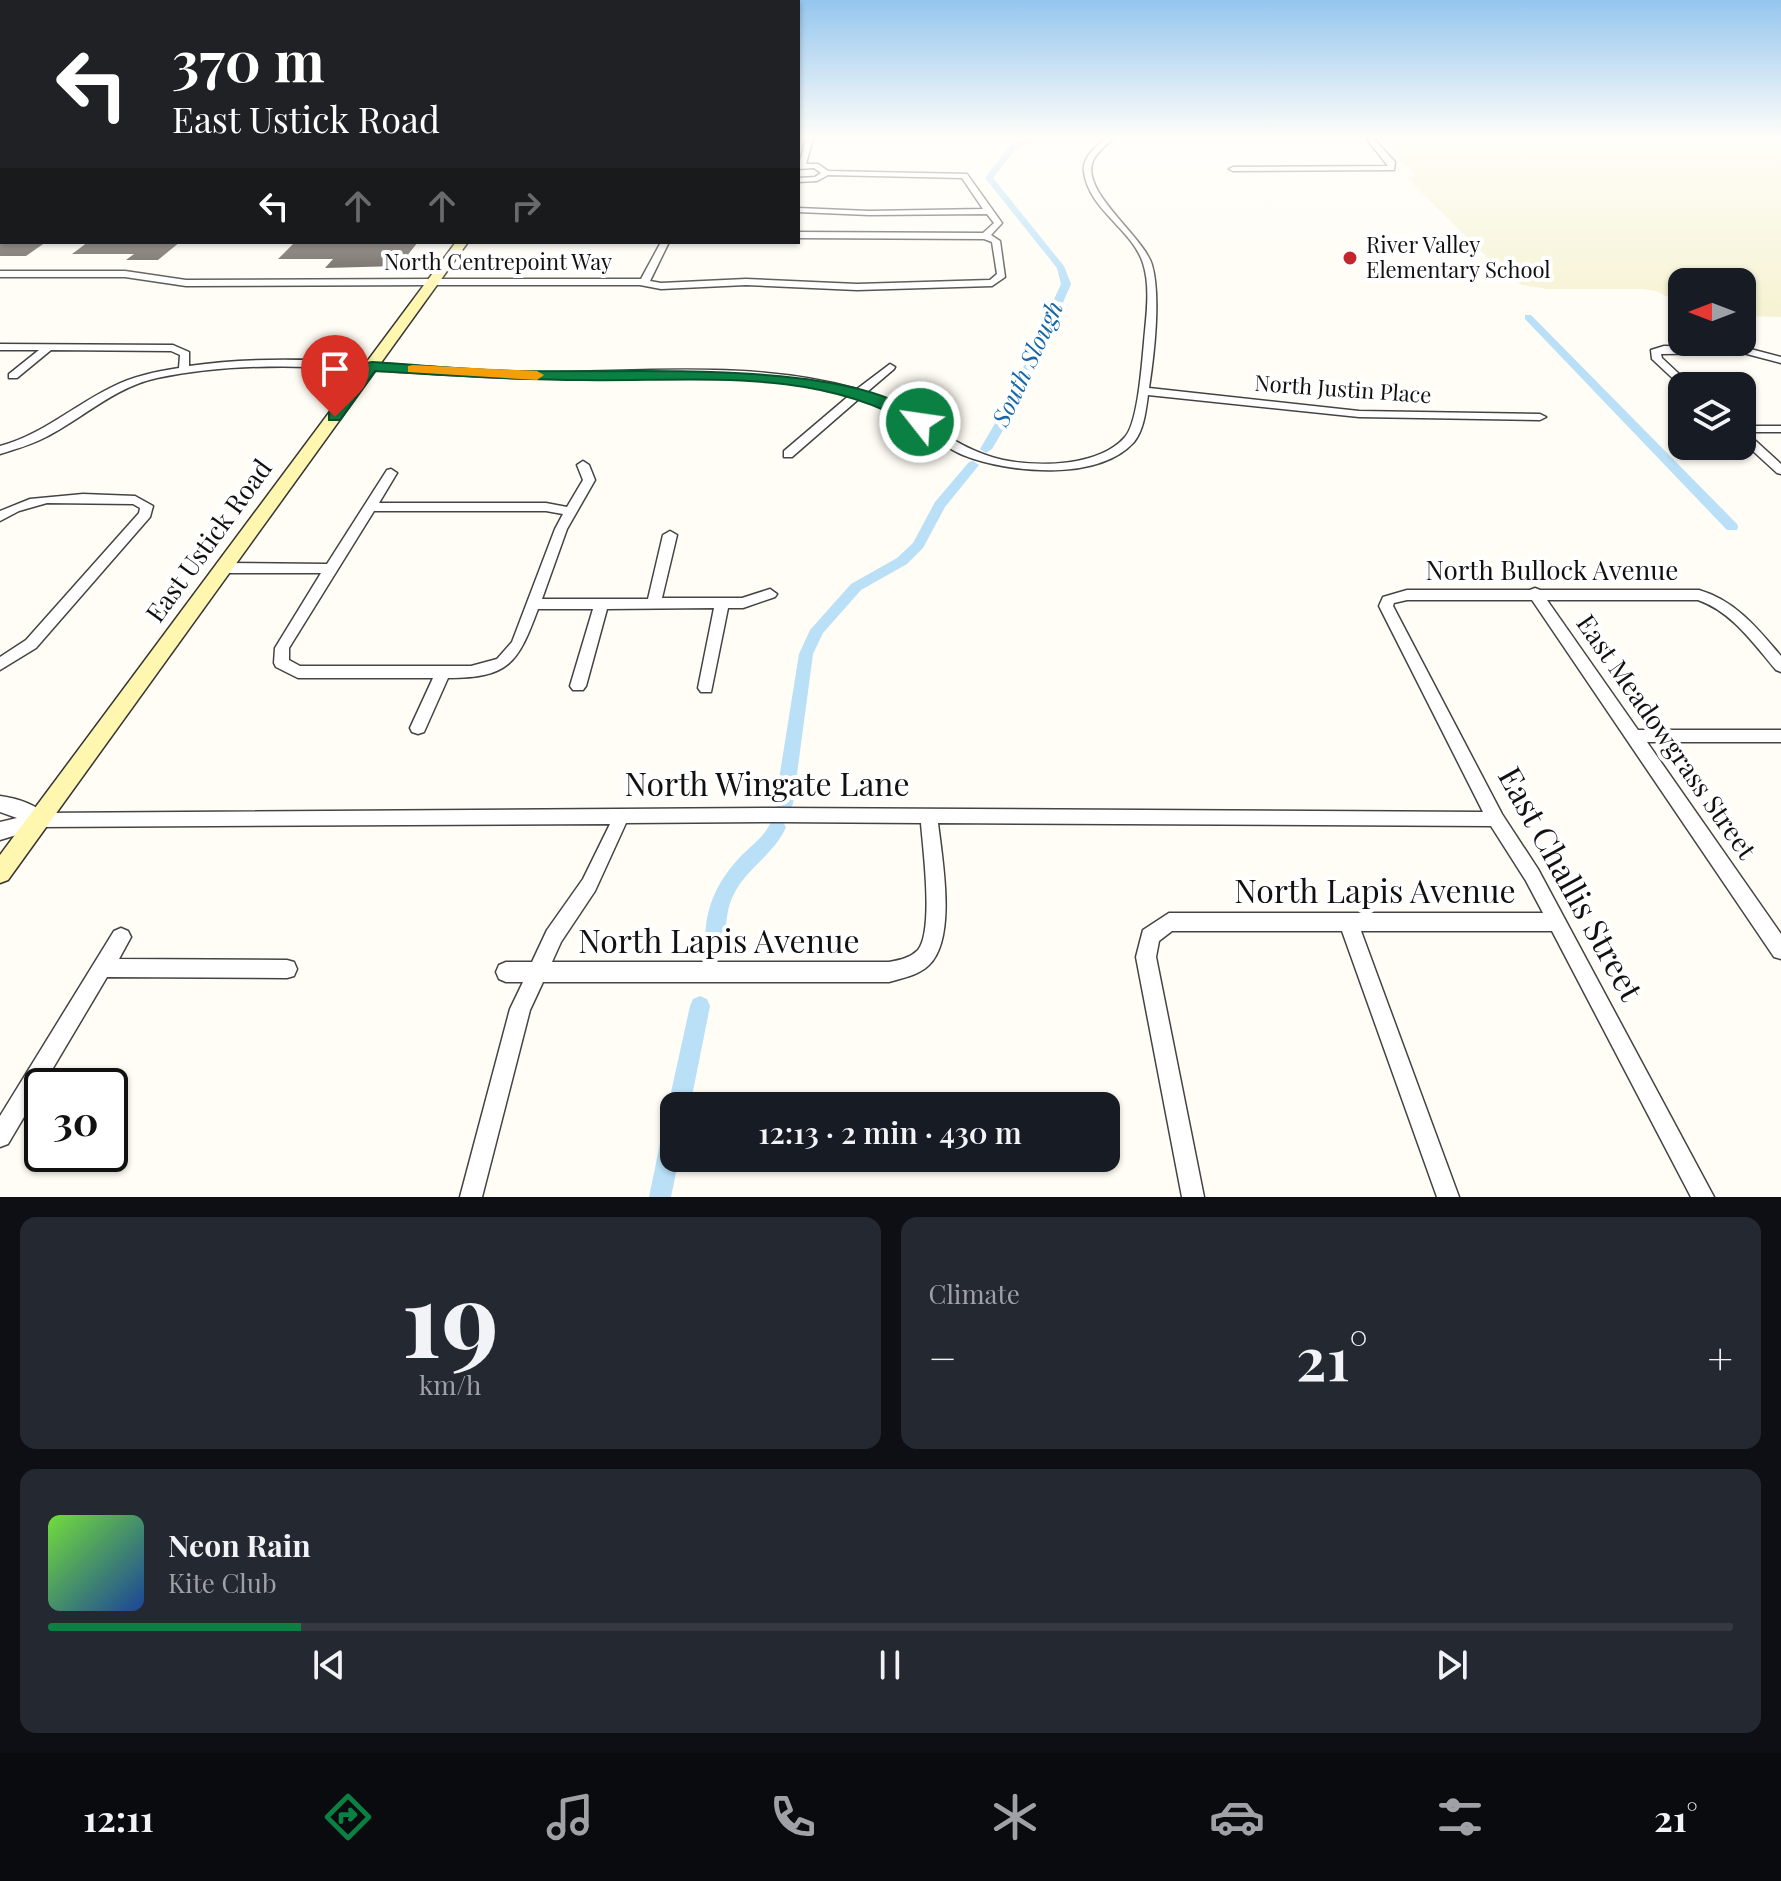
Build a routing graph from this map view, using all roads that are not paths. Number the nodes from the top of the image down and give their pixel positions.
1 (978, 194) edge
2 (1101, 194) edge
3 (800, 210) edge
4 (990, 211) junction
5 (800, 235) edge
6 (985, 236) junction
7 (461, 244) edge
8 (664, 244) edge
9 (0, 274) edge
10 (433, 282) junction
11 (644, 283) junction
12 (0, 347) edge
13 (49, 347) junction
14 (1668, 349) edge
15 (1756, 354) edge
16 (1781, 360) edge
17 (372, 366) junction
18 (890, 367) dead end
19 (184, 369) junction
20 (1671, 372) edge
21 (13, 376) dead end
22 (1144, 391) junction
23 (861, 393) junction
24 (1540, 417) dead end
25 (1781, 429) edge
26 (1756, 431) edge
27 (1756, 446) edge
28 (0, 450) edge
29 (788, 454) dead end
30 (583, 465) dead end
31 (1781, 470) edge
32 (391, 473) dead end
33 (369, 507) junction
34 (570, 511) junction
35 (0, 517) edge
36 (670, 535) dead end
37 (224, 568) junction
38 (331, 569) junction
39 (1535, 593) junction
40 (770, 594) dead end
41 (1388, 600) joint
42 (602, 603) junction
43 (654, 603) junction
44 (722, 603) junction
45 (533, 604) junction
46 (2, 664) edge
47 (1781, 666) edge
48 (443, 672) junction
49 (578, 686) dead end
50 (706, 688) dead end
51 (418, 728) dead end
52 (1633, 736) junction
53 (1781, 736) edge
54 (0, 804) edge
55 (929, 815) junction
56 (1496, 819) junction
57 (39, 820) junction
58 (618, 824) dead end
59 (0, 831) edge
60 (0, 873) edge
61 (1348, 922) junction
62 (1557, 922) junction
63 (121, 937) dead end
64 (1781, 950) edge
65 (102, 968) junction
66 (287, 969) dead end
67 (506, 972) dead end
68 (536, 972) junction
69 (0, 1136) edge
70 (471, 1197) edge
71 (1193, 1197) edge
72 (1448, 1197) edge
73 (1703, 1197) edge

1 - 4 street
2 - 22 street
3 - 4 street
4 - 6 street
5 - 6 street
6 - 11 street, North Centrepoint Way
7 - 10 main road, East Ustick Road
8 - 11 street
9 - 10 street, North Centrepoint Way
10 - 11 street, North Centrepoint Way
10 - 17 main road, East Ustick Road
12 - 13 street
13 - 19 street
13 - 21 street
14 - 20 street
15 - 16 street
17 - 19 street
17 - 23 street
17 - 37 main road, East Ustick Road
18 - 23 street
19 - 28 street
22 - 23 street
22 - 24 street, North Justin Place
23 - 29 street
25 - 26 street
27 - 31 street
30 - 34 street
32 - 33 street
33 - 34 street
33 - 38 street
34 - 45 street
35 - 46 street
36 - 43 street
37 - 38 street
37 - 57 main road, East Ustick Road
38 - 48 street
39 - 41 street, North Bullock Avenue
39 - 47 street, North Bullock Avenue
39 - 52 street, East Meadowgrass Street
40 - 44 street
41 - 56 street, East Challis Street
42 - 43 street
42 - 45 street
42 - 49 street
43 - 44 street
44 - 50 street
45 - 48 street
48 - 51 street
52 - 53 street
52 - 64 street, East Meadowgrass Street
54 - 57 street
55 - 56 street, North Wingate Lane
55 - 57 street, North Wingate Lane
55 - 68 street, North Lapis Avenue
56 - 62 street, East Challis Street
57 - 59 street
57 - 60 main road, East Ustick Road
58 - 68 street
61 - 62 street, North Lapis Avenue
61 - 71 street, North Lapis Avenue
61 - 72 street
62 - 73 street, East Challis Street
63 - 65 street
65 - 66 street
65 - 69 street
67 - 68 street, North Lapis Avenue
68 - 70 street

